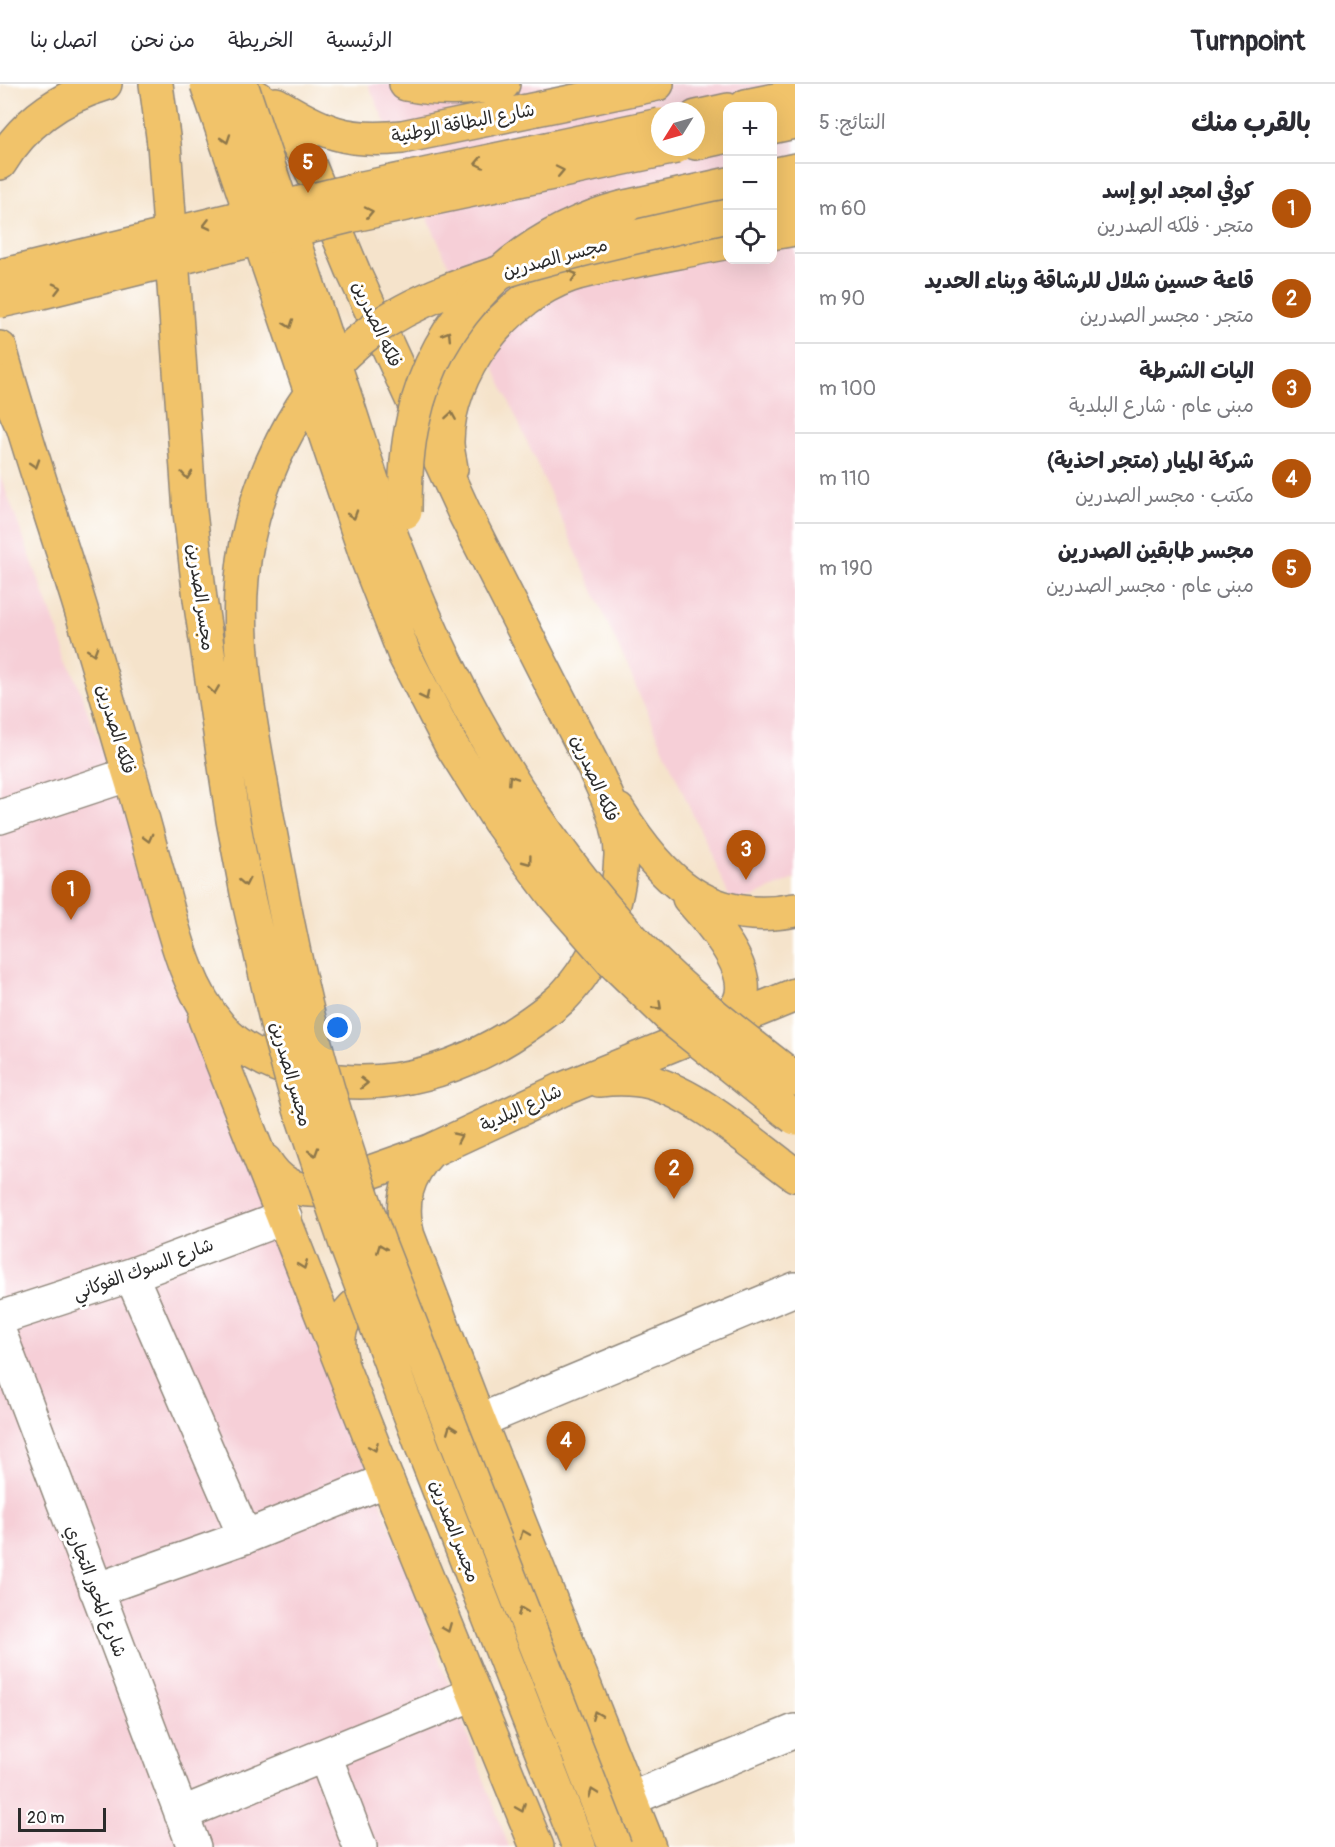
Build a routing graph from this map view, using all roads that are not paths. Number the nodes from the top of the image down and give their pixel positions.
1 (105, 84) edge
2 (156, 84) edge
3 (207, 84) edge
4 (406, 84) edge
5 (503, 84) edge
6 (657, 84) edge
7 (238, 85) edge
8 (795, 96) edge
9 (282, 97) edge
10 (766, 102) edge
11 (723, 111) edge
12 (705, 115) edge
13 (795, 122) edge
14 (777, 126) edge
15 (651, 127) edge
16 (723, 137) edge
17 (705, 141) edge
18 (651, 152) edge
19 (306, 157) junction
20 (0, 163) edge
21 (795, 170) edge
22 (777, 173) edge
23 (723, 185) edge
24 (795, 200) edge
25 (777, 204) edge
26 (723, 217) edge
27 (795, 229) edge
28 (777, 232) edge
29 (723, 243) edge
30 (0, 276) edge
31 (0, 301) edge
32 (0, 348) edge
33 (0, 383) edge
34 (20, 421) junction
35 (465, 514) junction
36 (433, 635) junction
37 (593, 766) junction
38 (130, 774) junction
39 (0, 817) edge
40 (662, 868) junction
41 (795, 910) edge
42 (180, 957) junction
43 (795, 995) edge
44 (698, 1035) junction
45 (795, 1079) edge
46 (563, 1089) junction
47 (795, 1118) edge
48 (430, 1151) junction
49 (259, 1152) junction
50 (795, 1175) edge
51 (285, 1217) junction
52 (131, 1275) junction
53 (795, 1289) edge
54 (0, 1318) edge
55 (443, 1327) junction
56 (0, 1334) edge
57 (345, 1376) junction
58 (479, 1421) junction
59 (387, 1480) junction
60 (245, 1537) junction
61 (96, 1590) junction
62 (473, 1694) junction
63 (795, 1731) edge
64 (325, 1756) junction
65 (630, 1799) junction
66 (181, 1814) junction
67 (194, 1847) edge
68 (360, 1847) edge
69 (537, 1847) edge
70 (579, 1847) edge
71 (615, 1847) edge
72 (649, 1847) edge

1 - 20 main road
2 -> 70 main road, مجسر الصدرين, bridge
3 -> 47 main road, bridge
4 - 5 main road
6 - 9 main road, شارع البطاقة الوطنية
7 - 9 main road, شارع البطاقة الوطنية
7 - 19 main road, فلكه الصدرين
7 - 36 main road, bridge
8 - 10 main road
9 - 19 main road
11 - 12 main road
13 - 14 main road
15 -> 30 main road, bridge
16 - 17 main road
31 -> 18 main road, bridge
19 - 35 main road, فلكه الصدرين
21 - 22 main road
36 -> 23 main road, bridge
24 - 25 main road
71 -> 26 main road, مجسر الصدرين, bridge
27 - 28 main road
35 -> 29 main road
32 - 34 main road, فلكه الصدرين
33 - 34 main road
34 -> 38 main road, فلكه الصدرين
35 - 37 main road, فلكه الصدرين
45 -> 36 main road, bridge
37 - 40 main road
42 -> 37 main road, فلكه الصدرين
38 - 39 street
38 -> 42 main road, فلكه الصدرين
40 - 41 main road
40 - 44 main road
42 - 49 main road
43 - 44 main road, شارع البلدية
44 - 46 main road, شارع البلدية
48 -> 46 main road, شارع البلدية
46 - 50 main road
48 - 49 main road, شارع البلدية
48 - 55 main road
49 - 51 main road
51 - 52 street, شارع السوك الفوكاني
51 -> 57 main road
52 - 54 street, شارع السوك الفوكاني
52 - 60 street
53 - 58 street
55 - 57 main road
55 - 58 main road
56 - 61 street, شارع المحور التجاري
57 -> 59 main road
65 -> 58 main road
59 - 60 street
59 -> 62 main road
60 - 61 street
61 - 66 street, شارع المحور التجاري
62 - 64 street
62 -> 69 main road
63 - 65 street
64 - 66 street
64 - 68 street
65 - 72 main road
66 - 67 street, شارع المحور التجاري

